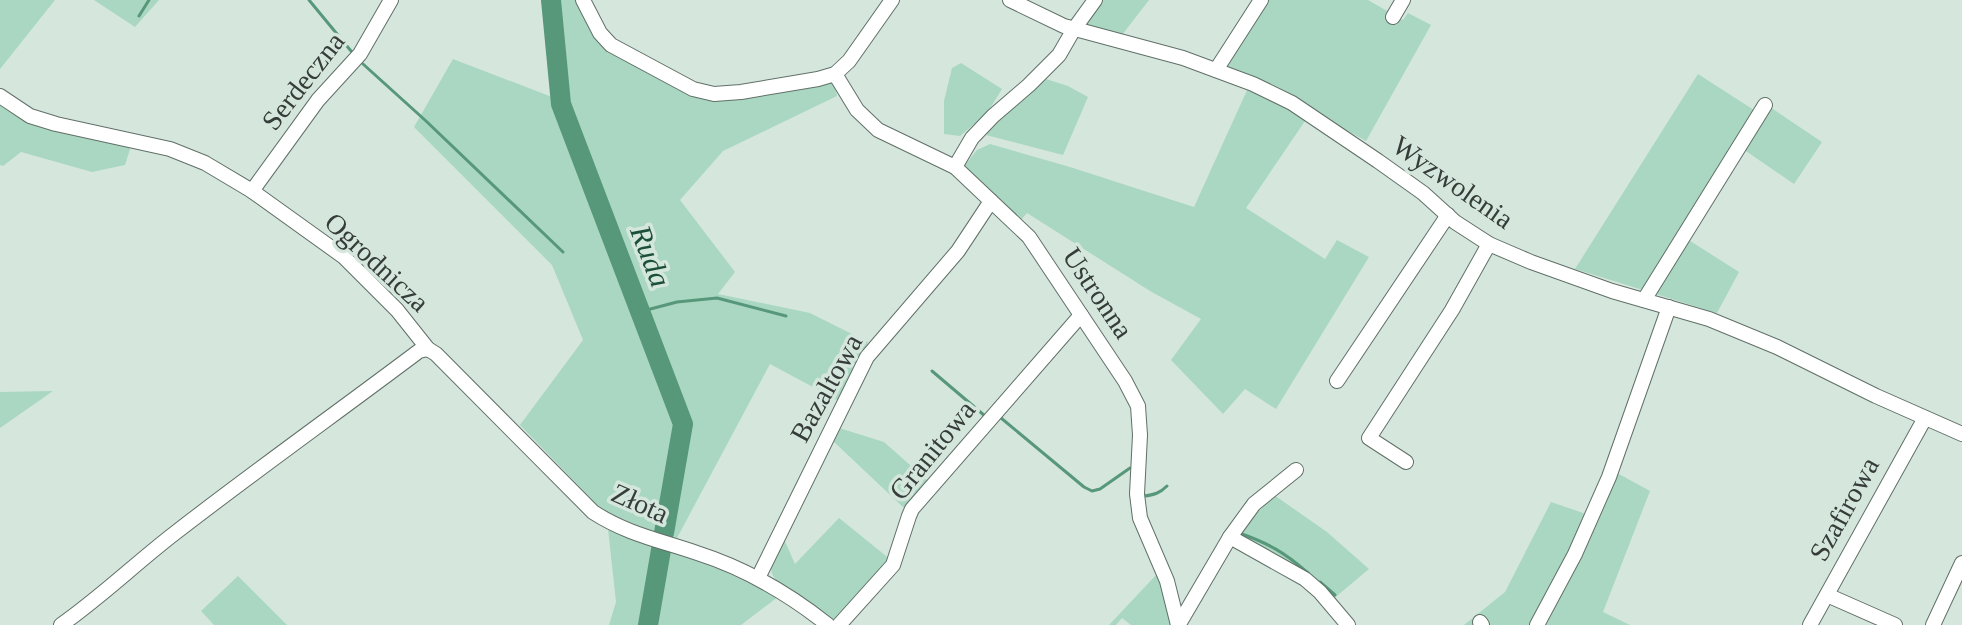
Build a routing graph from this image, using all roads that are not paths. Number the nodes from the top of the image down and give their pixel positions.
1 (391, 0) edge
2 (583, 0) edge
3 (892, 0) edge
4 (1010, 0) edge
5 (1095, 0) edge
6 (1261, 0) edge
7 (1403, 0) edge
8 (1393, 17) dead end
9 (1074, 29) junction
10 (1216, 70) junction
11 (835, 74) junction
12 (0, 96) edge
13 (1765, 105) dead end
14 (955, 167) junction
15 (252, 191) junction
16 (991, 201) junction
17 (1448, 215) junction
18 (1489, 244) junction
19 (1644, 300) junction
20 (1669, 307) junction
21 (1081, 315) junction
22 (428, 349) junction
23 (1337, 381) dead end
24 (1925, 418) junction
25 (1962, 434) edge
26 (1406, 462) dead end
27 (1296, 470) dead end
28 (1230, 537) junction
29 (1962, 563) edge
30 (758, 578) junction
31 (1827, 595) junction
32 (1178, 624) edge
33 (61, 625) edge
34 (828, 625) edge
35 (839, 625) edge
36 (1348, 625) edge
37 (1537, 625) edge
38 (1810, 625) edge
39 (1895, 625) edge
40 (1933, 625) edge

1 - 15 street, Serdeczna
2 - 11 street
3 - 11 street
4 - 9 street, Wyzwolenia
5 - 9 street
6 - 10 street
7 - 8 street
9 - 10 street, Wyzwolenia
9 - 14 street
10 - 17 street, Wyzwolenia
11 - 14 street, Ustronna
12 - 15 street, Ogrodnicza
13 - 19 street
14 - 16 street, Ustronna
15 - 22 street, Ogrodnicza
16 - 21 street, Ustronna
16 - 30 street, Bazaltowa
17 - 18 street, Wyzwolenia
17 - 23 street
18 - 19 street, Wyzwolenia
18 - 26 street
19 - 20 street, Wyzwolenia
20 - 24 street, Wyzwolenia
20 - 37 street
21 - 32 street, Ustronna
21 - 35 street, Granitowa
22 - 30 street, Złota
22 - 33 street, Ogrodnicza
24 - 25 street, Wyzwolenia
24 - 31 street, Szafirowa
27 - 28 street
28 - 32 street
28 - 36 street
29 - 40 street
30 - 34 street, Złota
31 - 38 street, Szafirowa
31 - 39 street

